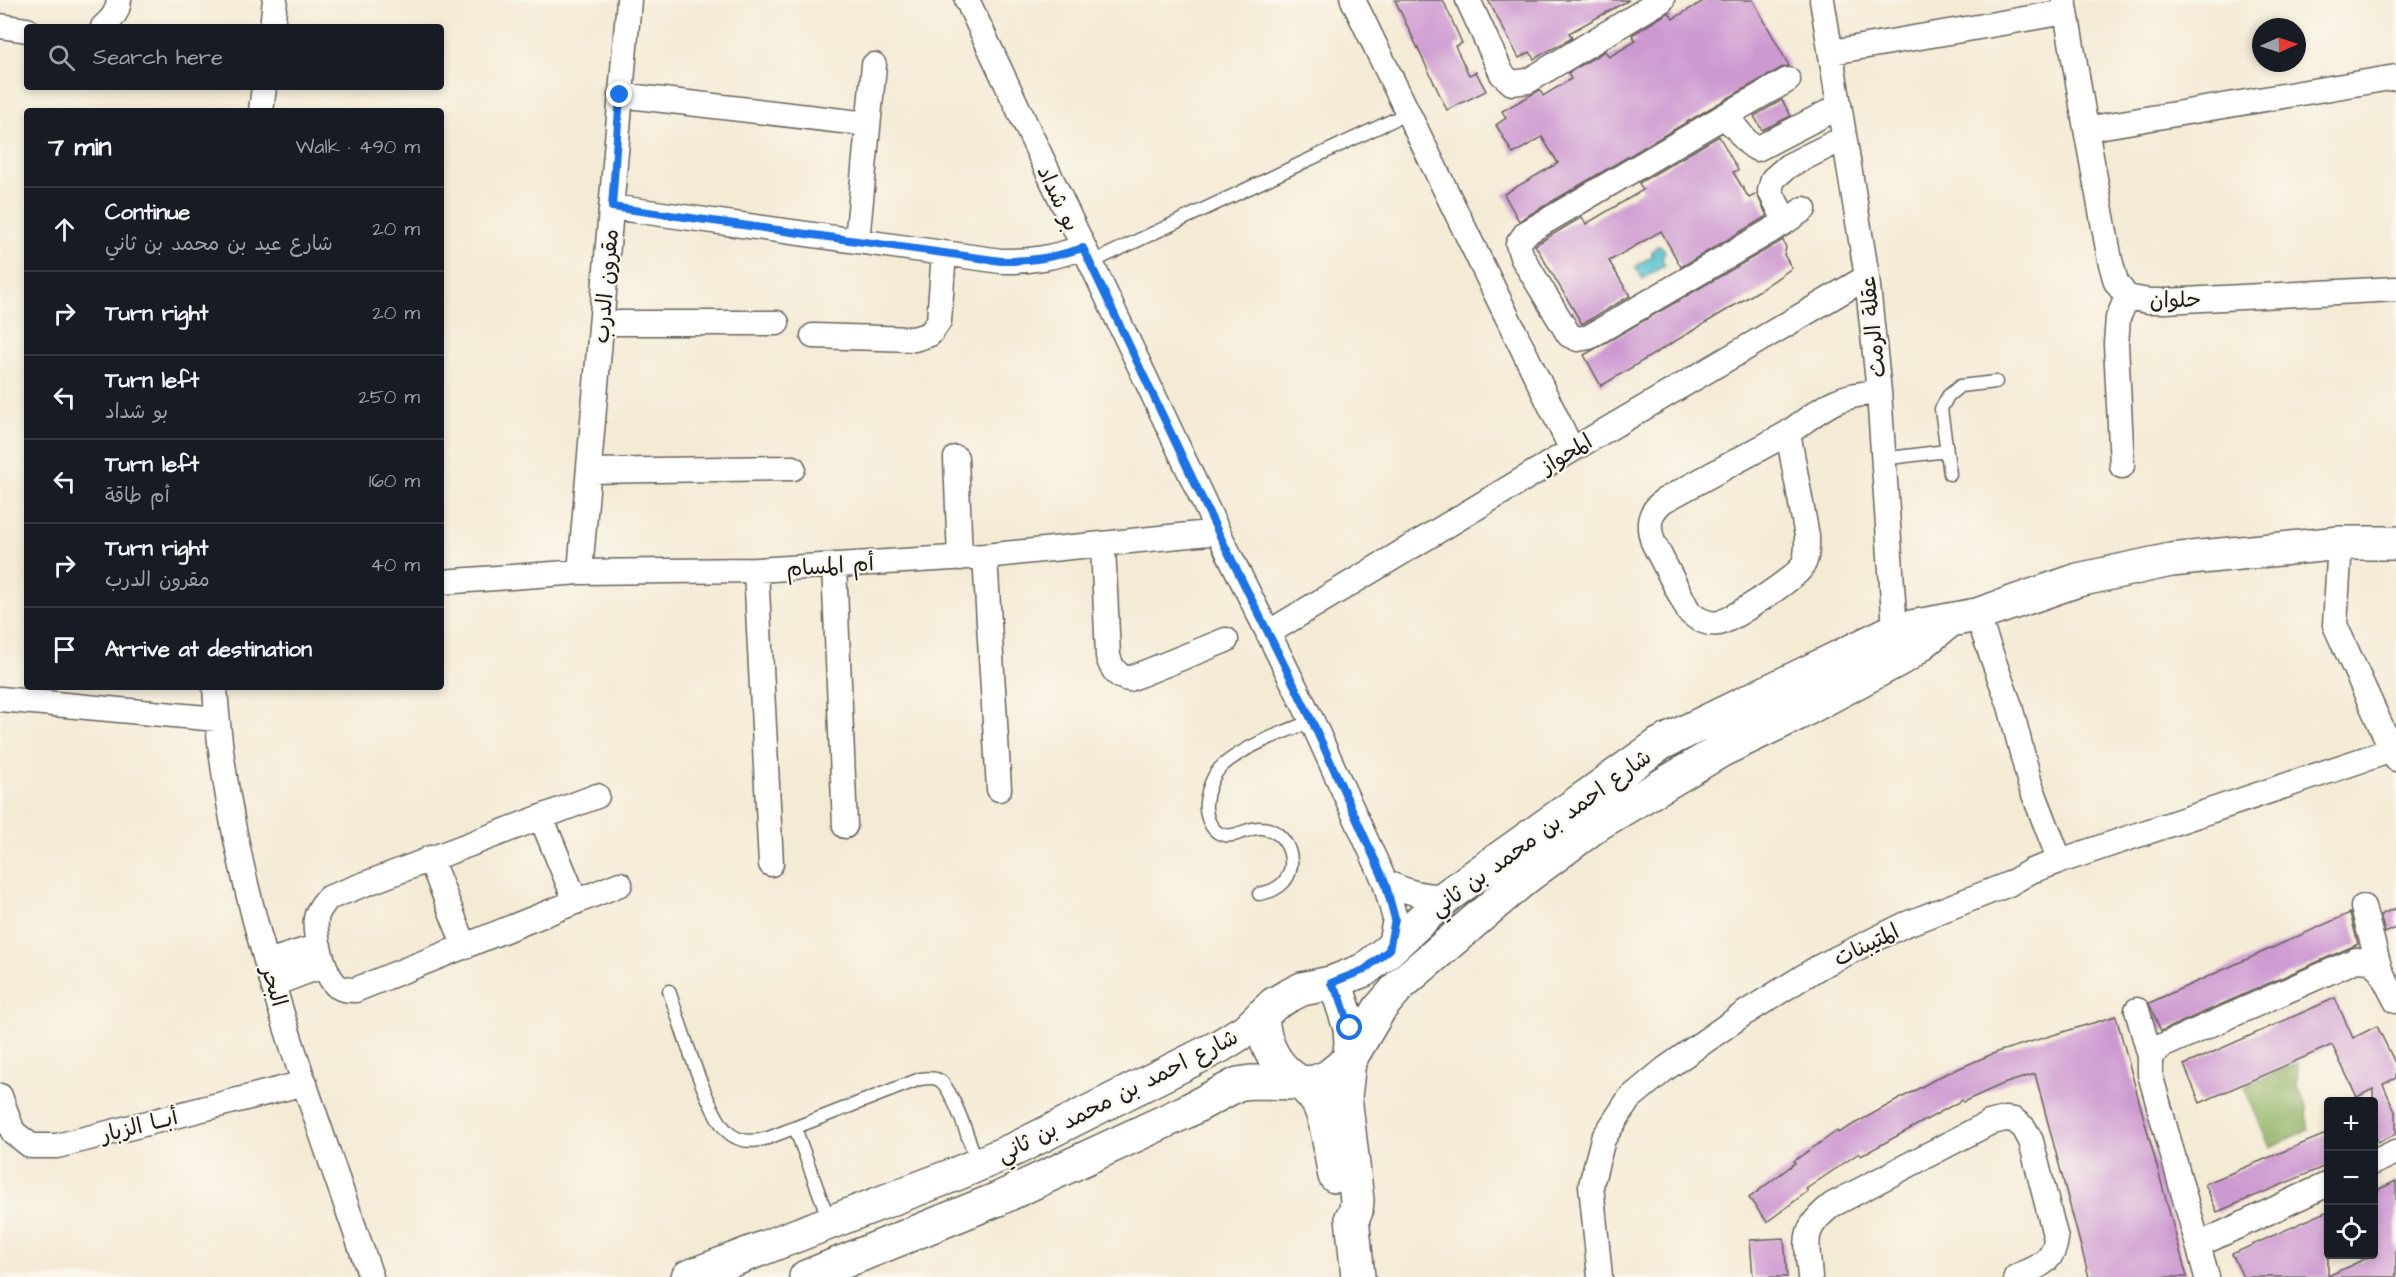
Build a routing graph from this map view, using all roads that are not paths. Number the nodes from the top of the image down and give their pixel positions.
1 (119, 0) edge
2 (275, 0) edge
3 (629, 0) edge
4 (967, 0) edge
5 (1353, 0) edge
6 (1468, 0) edge
7 (1662, 0) edge
8 (1822, 0) edge
9 (2065, 6) edge
10 (107, 24) edge
11 (272, 24) edge
12 (0, 26) edge
13 (24, 30) edge
14 (1832, 52) junction
15 (874, 65) dead end
16 (2396, 77) edge
17 (1788, 80) dead end
18 (264, 90) edge
19 (620, 95) junction
20 (1838, 107) junction
21 (261, 108) edge
22 (1408, 113) junction
23 (1721, 118) junction
24 (867, 124) junction
25 (2086, 129) junction
26 (1844, 138) junction
27 (612, 207) junction
28 (1804, 209) dead end
29 (1782, 224) junction
30 (857, 241) junction
31 (944, 253) junction
32 (1086, 256) junction
33 (1868, 277) junction
34 (2396, 289) edge
35 (2127, 297) junction
36 (602, 323) junction
37 (777, 323) dead end
38 (813, 336) dead end
39 (1996, 382) dead end
40 (1879, 392) junction
41 (1788, 433) junction
42 (1572, 450) junction
43 (1946, 451) junction
44 (956, 458) dead end
45 (1882, 459) junction
46 (2122, 466) dead end
47 (793, 468) dead end
48 (589, 471) junction
49 (1950, 474) dead end
50 (1218, 532) junction
51 (2340, 543) junction
52 (2396, 543) edge
53 (1103, 546) junction
54 (985, 556) junction
55 (960, 558) junction
56 (834, 565) junction
57 (756, 570) junction
58 (580, 572) junction
59 (444, 582) edge
60 (1964, 617) junction
61 (1268, 633) junction
62 (1226, 640) dead end
63 (1901, 643) junction
64 (215, 690) edge
65 (0, 699) edge
66 (217, 719) junction
67 (1312, 721) junction
68 (2394, 754) edge
69 (999, 789) dead end
70 (597, 796) dead end
71 (541, 818) junction
72 (845, 826) dead end
73 (430, 858) junction
74 (2060, 861) junction
75 (771, 864) dead end
76 (1385, 882) junction
77 (620, 884) dead end
78 (1259, 894) dead end
79 (1446, 896) junction
80 (576, 902) junction
81 (2363, 908) dead end
82 (465, 947) junction
83 (1389, 950) junction
84 (322, 955) junction
85 (2380, 970) junction
86 (271, 973) junction
87 (1331, 983) junction
88 (669, 991) dead end
89 (2396, 1001) edge
90 (2137, 1010) dead end
91 (1262, 1015) junction
92 (2150, 1056) junction
93 (1350, 1059) junction
94 (305, 1083) junction
95 (1302, 1083) junction
96 (0, 1096) edge
97 (795, 1128) junction
98 (2396, 1152) edge
99 (2378, 1160) edge
100 (978, 1164) junction
101 (2324, 1186) edge
102 (1352, 1217) junction
103 (830, 1224) junction
104 (2198, 1245) junction
105 (371, 1277) edge
106 (688, 1277) edge
107 (806, 1277) edge
108 (1358, 1277) edge
109 (1600, 1277) edge
110 (1810, 1277) edge
111 (2016, 1277) edge
112 (2207, 1277) edge

1 - 10 street
2 - 11 street
3 - 19 street, مقرون الدرب
4 - 32 street, بو شداد
5 - 22 street
6 - 7 street
8 - 14 street, عقلة الرمث
9 - 14 street, حلوان
9 - 25 street, حلوان
12 - 13 street
14 - 20 street, عقلة الرمث
15 - 24 street
16 - 25 street
17 - 23 street
18 - 21 street
19 - 24 street
19 - 27 street, مقرون الدرب
20 - 23 street
20 - 26 street, عقلة الرمث
22 - 32 lane
22 - 42 street
23 - 29 street
24 - 30 street
25 - 35 street, حلوان
26 - 29 street
26 - 33 street, عقلة الرمث
27 - 30 street
27 - 36 street, مقرون الدرب
28 - 29 street
30 - 31 street
31 - 32 street
31 - 38 street
32 - 50 street, بو شداد
33 - 40 street, عقلة الرمث
33 - 42 street, المحواز
34 - 35 street, حلوان
35 - 46 street
36 - 37 street
36 - 48 street, مقرون الدرب
39 - 43 lane
40 - 41 street
40 - 45 street, عقلة الرمث
41 - 41 street
42 - 61 street, المحواز
43 - 45 lane
43 - 49 lane
44 - 55 street
45 - 63 street, عقلة الرمث
47 - 48 street
48 - 58 street, مقرون الدرب
50 - 53 street, أم المسام
50 - 61 street, بو شداد
51 - 52 street, شارع احمد بن محمد بن ثاني
51 - 60 street, شارع احمد بن محمد بن ثاني
51 - 68 street
53 - 54 street, أم المسام
53 - 62 street
54 - 55 street, أم المسام
54 - 69 street
55 - 56 street, أم المسام
56 - 57 street, أم المسام
56 - 72 street
57 - 58 street, أم المسام
57 - 75 street
58 - 59 street, أم المسام
60 - 63 street, شارع احمد بن محمد بن ثاني
60 - 74 street
61 - 67 street, بو شداد
63 - 79 street, شارع احمد بن محمد بن ثاني
63 - 93 street, شارع احمد بن محمد بن ثاني
64 - 66 street, البحر
65 - 66 street
66 - 86 street, البحر
67 - 76 street, بو شداد
67 - 78 lane
68 - 74 street, المتيبنات
70 - 71 street
71 - 73 street
71 - 80 street
73 - 82 street
73 - 84 street
74 - 109 street, المتيبنات
76 - 79 street
76 - 83 street, بو شداد
77 - 80 street
79 - 83 street, شارع احمد بن محمد بن ثاني
80 - 82 street
81 - 85 street
82 - 84 street
83 - 87 street, شارع احمد بن محمد بن ثاني
84 - 86 street
85 - 89 street
85 - 92 street
86 - 94 street, البحر
87 - 91 street, شارع احمد بن محمد بن ثاني
87 - 93 street
88 - 97 lane
90 - 92 street
91 - 95 street
91 - 100 street, شارع احمد بن محمد بن ثاني
92 - 104 street
93 - 95 street, شارع احمد بن محمد بن ثاني
93 - 102 street
94 - 96 street, أبــا الزبار
94 - 105 street, البحر
95 - 102 street
95 - 107 street, شارع احمد بن محمد بن ثاني
97 - 100 lane
97 - 103 lane
98 - 99 street
100 - 103 street, شارع احمد بن محمد بن ثاني
101 - 104 street
102 - 108 street
103 - 106 street, شارع احمد بن محمد بن ثاني
104 - 112 street
110 - 111 street

